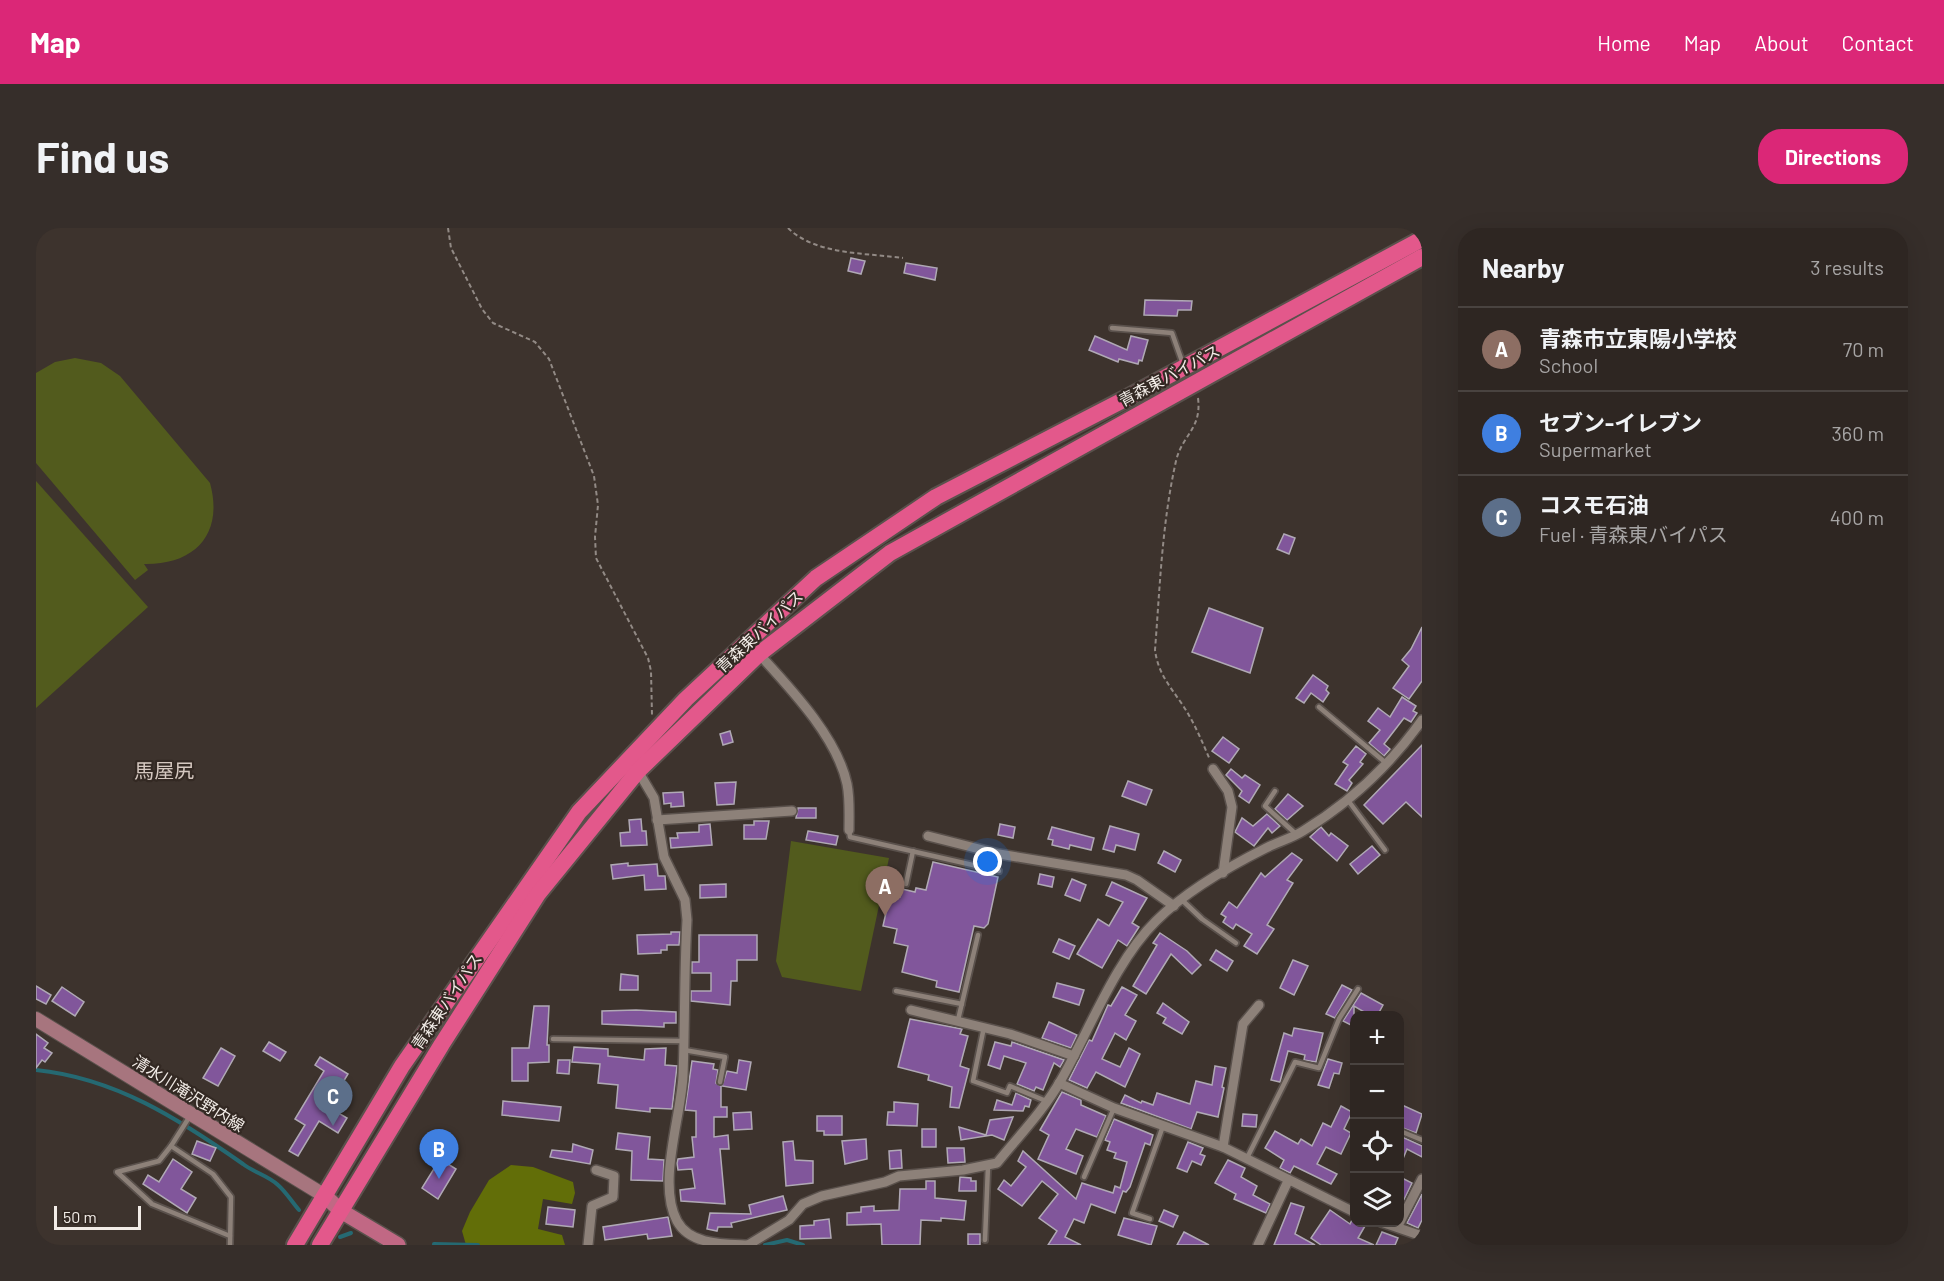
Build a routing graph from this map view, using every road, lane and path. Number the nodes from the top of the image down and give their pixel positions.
1 (448, 228) edge
2 (788, 228) edge
3 (1422, 239) edge
4 (1422, 257) edge
5 (903, 258) dead end
6 (1112, 328) dead end
7 (1184, 367) junction
8 (1194, 384) junction
9 (759, 654) junction
10 (1319, 707) dead end
11 (1422, 720) edge
12 (652, 733) junction
13 (1387, 764) junction
14 (1213, 769) joint
15 (638, 771) junction
16 (1275, 791) dead end
17 (1346, 798) junction
18 (792, 811) dead end
19 (657, 820) junction
20 (849, 830) joint
21 (1296, 834) junction
22 (928, 836) dead end
23 (1385, 850) dead end
24 (914, 851) junction
25 (999, 871) dead end
26 (1223, 873) junction
27 (906, 884) dead end
28 (1182, 900) junction
29 (1174, 906) junction
30 (978, 935) dead end
31 (1236, 943) dead end
32 (1358, 989) dead end
33 (896, 991) dead end
34 (962, 1004) junction
35 (1259, 1005) dead end
36 (911, 1010) dead end
37 (36, 1019) edge
38 (958, 1020) junction
39 (984, 1027) junction
40 (553, 1039) dead end
41 (683, 1045) junction
42 (1074, 1056) junction
43 (720, 1082) dead end
44 (1059, 1083) junction
45 (1046, 1101) junction
46 (1114, 1108) junction
47 (189, 1118) junction
48 (1163, 1126) junction
49 (1404, 1133) edge
50 (1422, 1140) edge
51 (171, 1146) junction
52 (1222, 1148) junction
53 (1246, 1160) junction
54 (988, 1166) junction
55 (596, 1170) dead end
56 (1084, 1177) dead end
57 (1422, 1179) edge
58 (1288, 1181) junction
59 (325, 1196) junction
60 (1350, 1210) edge
61 (341, 1211) junction
62 (1404, 1213) edge
63 (1150, 1219) dead end
64 (1404, 1227) edge
65 (230, 1236) junction
66 (1422, 1236) edge
67 (694, 1239) junction
68 (985, 1240) dead end
69 (230, 1245) edge
70 (295, 1245) edge
71 (320, 1245) edge
72 (398, 1245) edge
73 (588, 1245) edge
74 (686, 1245) edge
75 (747, 1245) edge
76 (1258, 1245) edge

1 - 12 path
2 - 5 path
3 - 7 highway, 青森東バイパス
4 - 8 highway, 青森東バイパス
6 - 7 lane
7 - 8 lane
7 - 12 highway, 青森東バイパス
8 - 9 highway, 青森東バイパス
8 - 14 path
9 - 15 highway, 青森東バイパス
9 - 20 street
10 - 13 lane
11 - 13 street
12 - 59 highway, 青森東バイパス
13 - 17 street
14 - 26 street
15 - 19 street
15 - 61 highway, 青森東バイパス
16 - 21 lane
17 - 21 street
17 - 23 lane
18 - 19 street
19 - 41 street
20 - 24 lane
21 - 26 street
22 - 29 street
24 - 25 lane
24 - 27 lane
26 - 28 street
28 - 29 street
28 - 31 lane
29 - 42 street
30 - 34 lane
32 - 53 lane
33 - 34 lane
34 - 38 lane
35 - 52 street
36 - 38 street
37 - 47 main road, 清水川滝沢野内線
38 - 39 street
39 - 42 street
39 - 45 lane
40 - 41 lane
41 - 43 lane
41 - 67 street
42 - 44 street
44 - 45 street
44 - 46 street
45 - 54 street
46 - 48 street
46 - 56 lane
47 - 51 lane
47 - 59 main road, 清水川滝沢野内線
48 - 52 street
48 - 63 lane
49 - 50 lane
51 - 65 lane
51 - 65 lane
52 - 53 street
53 - 58 street
54 - 68 lane
54 - 75 street
55 - 73 street
57 - 62 street
58 - 60 street
58 - 76 street
59 - 61 main road
59 - 70 highway, 青森東バイパス
61 - 71 highway, 青森東バイパス
61 - 72 main road
64 - 66 street
65 - 69 lane
67 - 74 street
67 - 75 street

